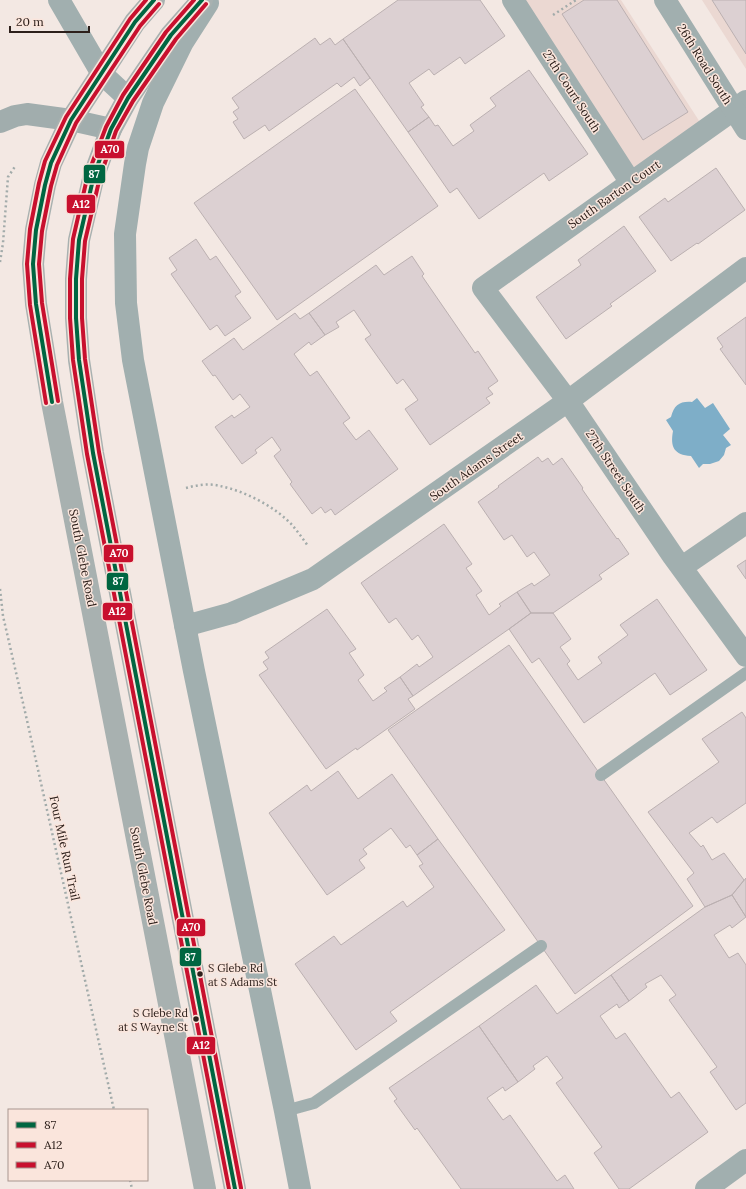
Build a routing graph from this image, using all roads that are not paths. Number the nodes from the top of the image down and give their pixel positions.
1 (59, 0) edge
2 (154, 0) edge
3 (202, 0) edge
4 (210, 0) edge
5 (513, 0) edge
6 (665, 0) edge
7 (102, 74) junction
8 (128, 98) junction
9 (740, 105) edge
10 (71, 120) junction
11 (0, 122) edge
12 (111, 129) junction
13 (746, 129) edge
14 (631, 183) junction
15 (746, 268) edge
16 (483, 288) joint
17 (568, 401) junction
18 (746, 523) edge
19 (682, 568) junction
20 (185, 626) junction
21 (746, 656) edge
22 (746, 672) edge
23 (601, 775) dead end
24 (541, 946) dead end
25 (285, 1111) junction
26 (746, 1160) edge
27 (205, 1189) edge
28 (235, 1189) edge
29 (300, 1189) edge
30 (706, 1189) edge

1 - 7 street
2 - 7 main road, South Glebe Road
3 - 8 main road
4 - 20 street
5 - 14 street, 27th Court South
6 - 9 street, 26th Road South
7 - 8 street
7 - 10 main road, South Glebe Road
8 - 12 main road
9 - 13 street, 26th Road South
9 - 14 street, South Barton Court
10 - 11 main road
10 - 12 main road
10 - 27 main road, South Glebe Road
12 - 28 main road
14 - 16 street, South Barton Court
15 - 17 street, South Adams Street
16 - 17 street, 27th Street South
17 - 19 street, 27th Street South
17 - 20 street, South Adams Street
18 - 19 street
19 - 21 street, 27th Street South
20 - 25 street
22 - 23 lane
24 - 25 lane
25 - 29 street
26 - 30 street

